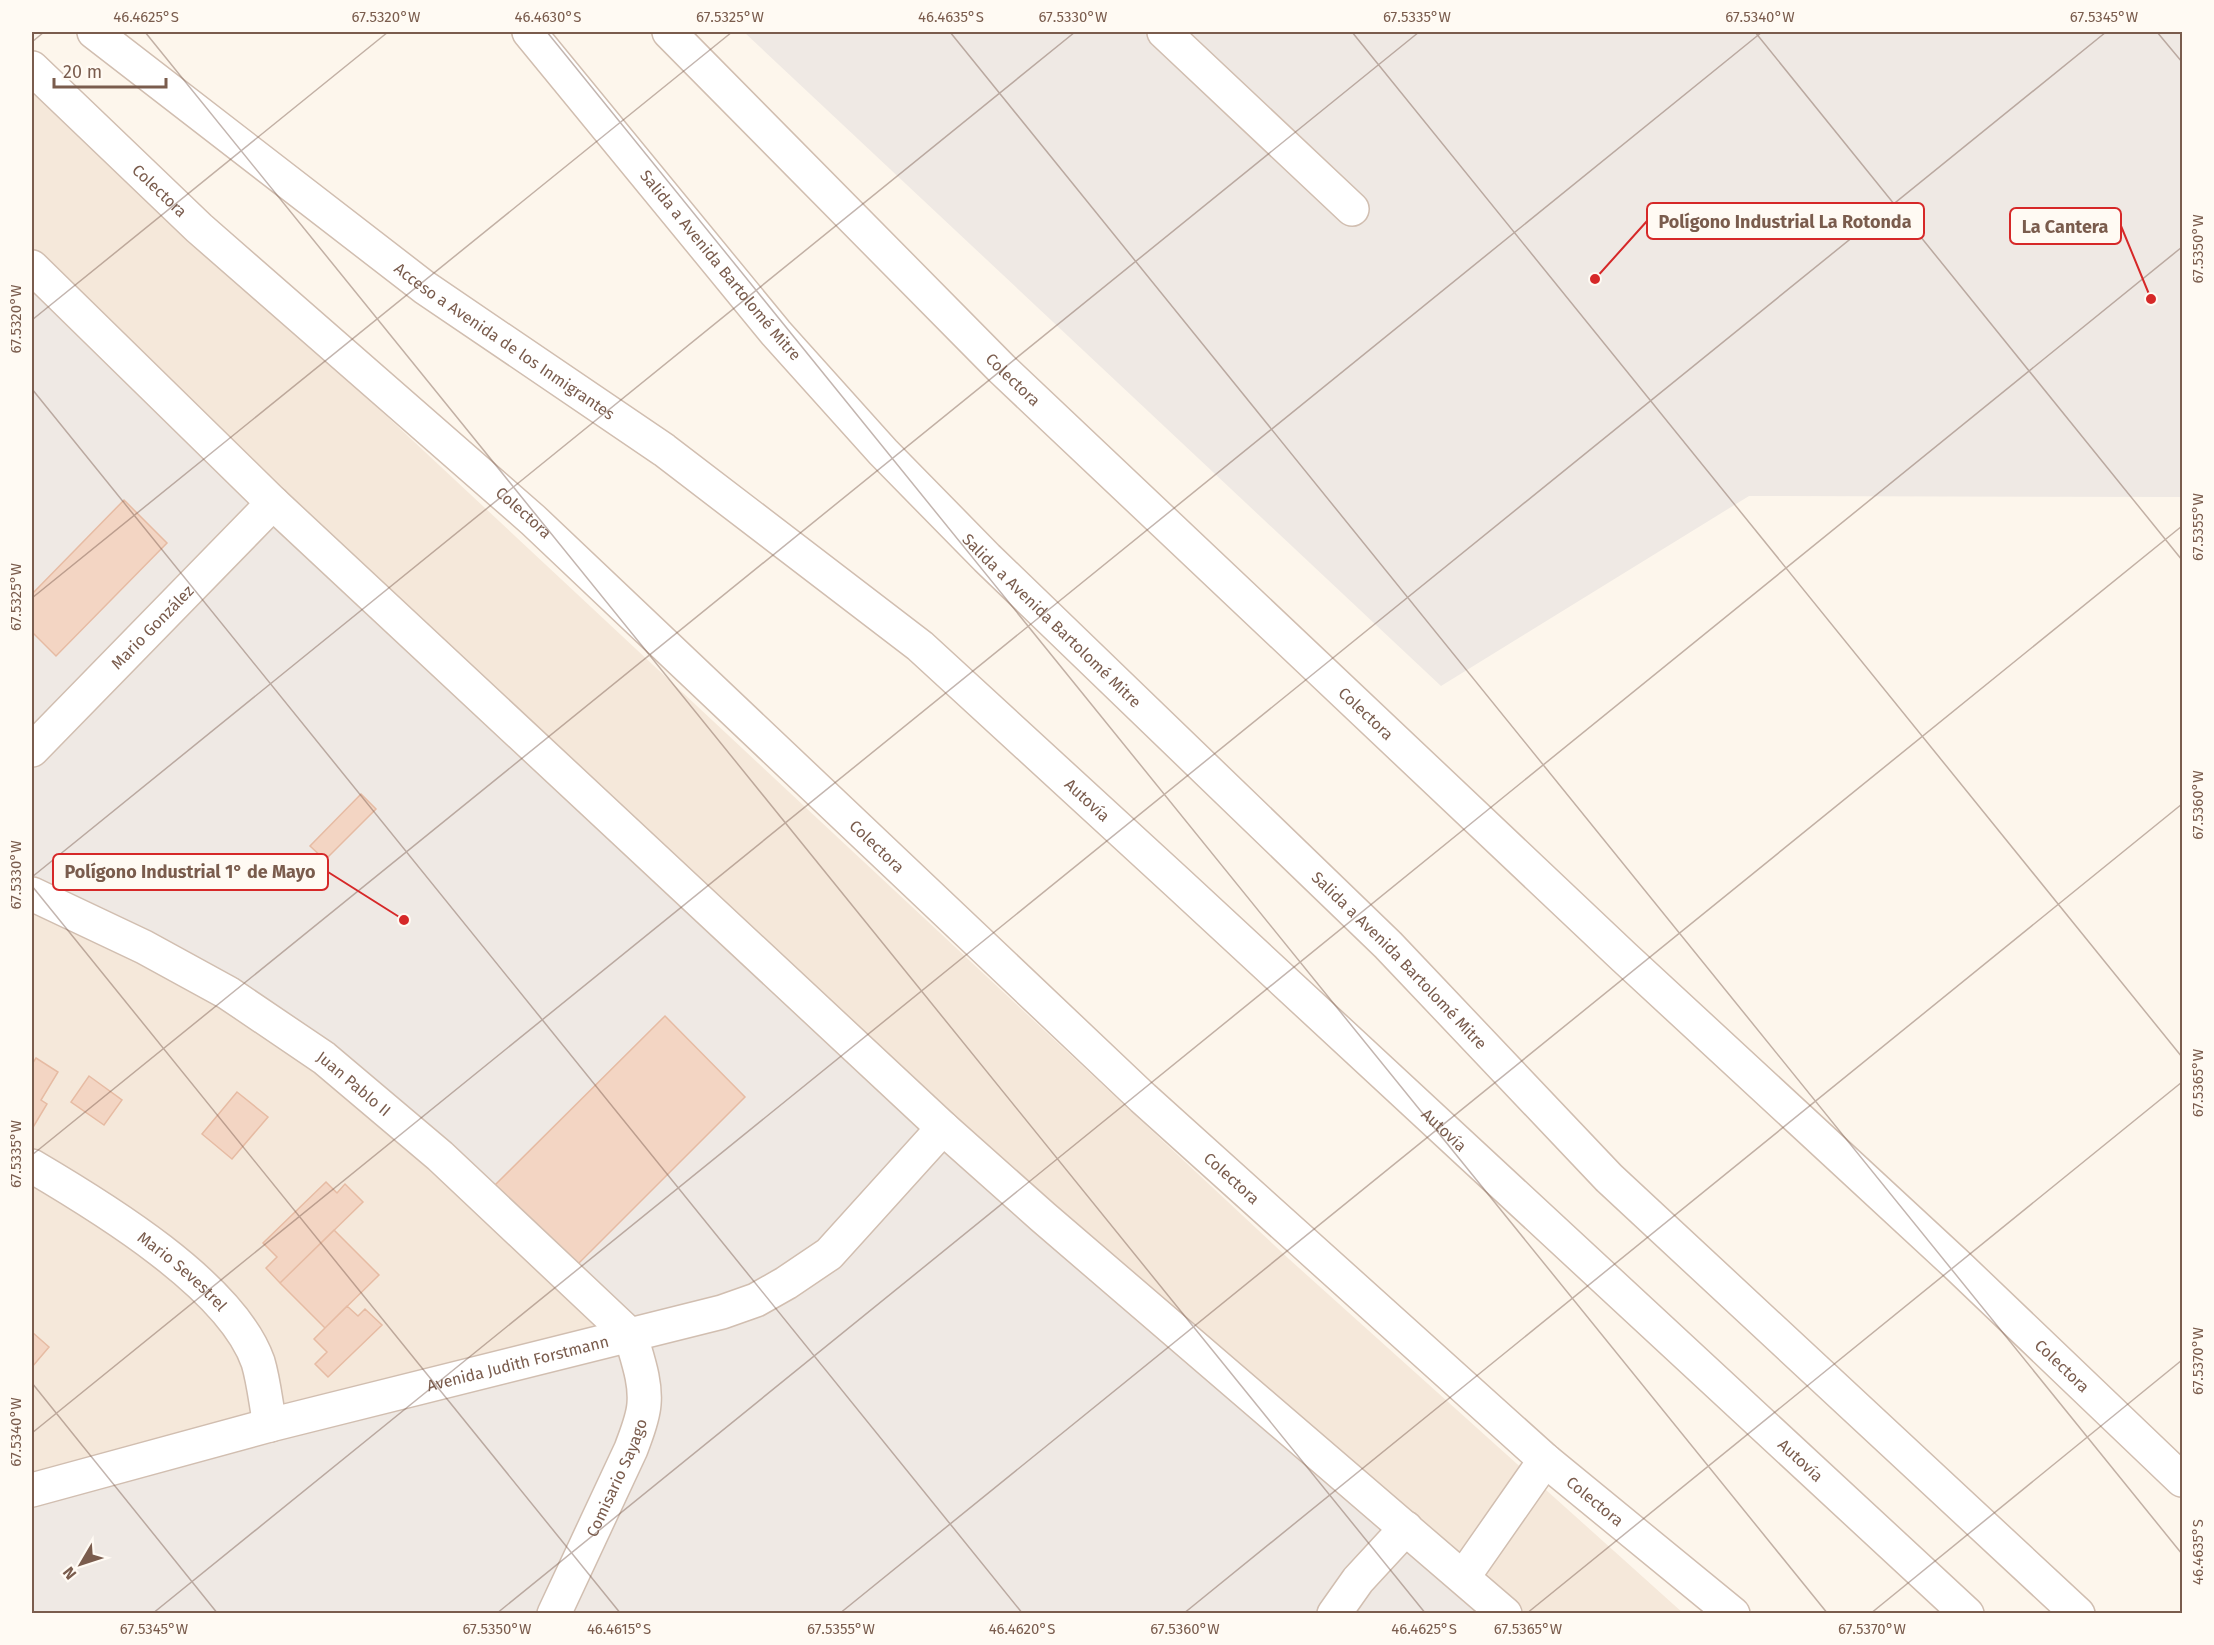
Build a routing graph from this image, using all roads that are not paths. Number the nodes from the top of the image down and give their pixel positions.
1 (94, 32) edge
2 (530, 32) edge
3 (669, 32) edge
4 (1164, 32) edge
5 (32, 68) edge
6 (1352, 209) dead end
7 (36, 278) edge
8 (273, 503) junction
9 (920, 646) joint
10 (32, 750) edge
11 (32, 894) edge
12 (944, 1128) junction
13 (32, 1166) edge
14 (631, 1336) junction
15 (270, 1425) junction
16 (1545, 1460) junction
17 (2182, 1480) edge
18 (32, 1490) edge
19 (1406, 1528) junction
20 (1464, 1576) junction
21 (554, 1614) edge
22 (1334, 1614) edge
23 (1505, 1614) edge
24 (1733, 1614) edge
25 (1967, 1614) edge
26 (2078, 1614) edge

1 - 9 street, Acceso a Avenida de los Inmigrantes
2 - 26 street, Salida a Avenida Bartolomé Mitre
3 - 17 street, Colectora
4 - 6 street
5 - 16 street, Colectora
7 - 8 street
8 - 10 street, Mario González
8 - 12 street
9 - 25 street, Autovía
11 - 14 street, Juan Pablo II
12 - 14 street, Avenida Judith Forstmann
12 - 19 street
13 - 15 street, Mario Sevestrel
14 - 15 street, Avenida Judith Forstmann
14 - 21 street, Comisario Sayago
15 - 18 street, Avenida Judith Forstmann
16 - 20 street
16 - 24 street, Colectora
19 - 20 street
19 - 22 street
20 - 23 street

